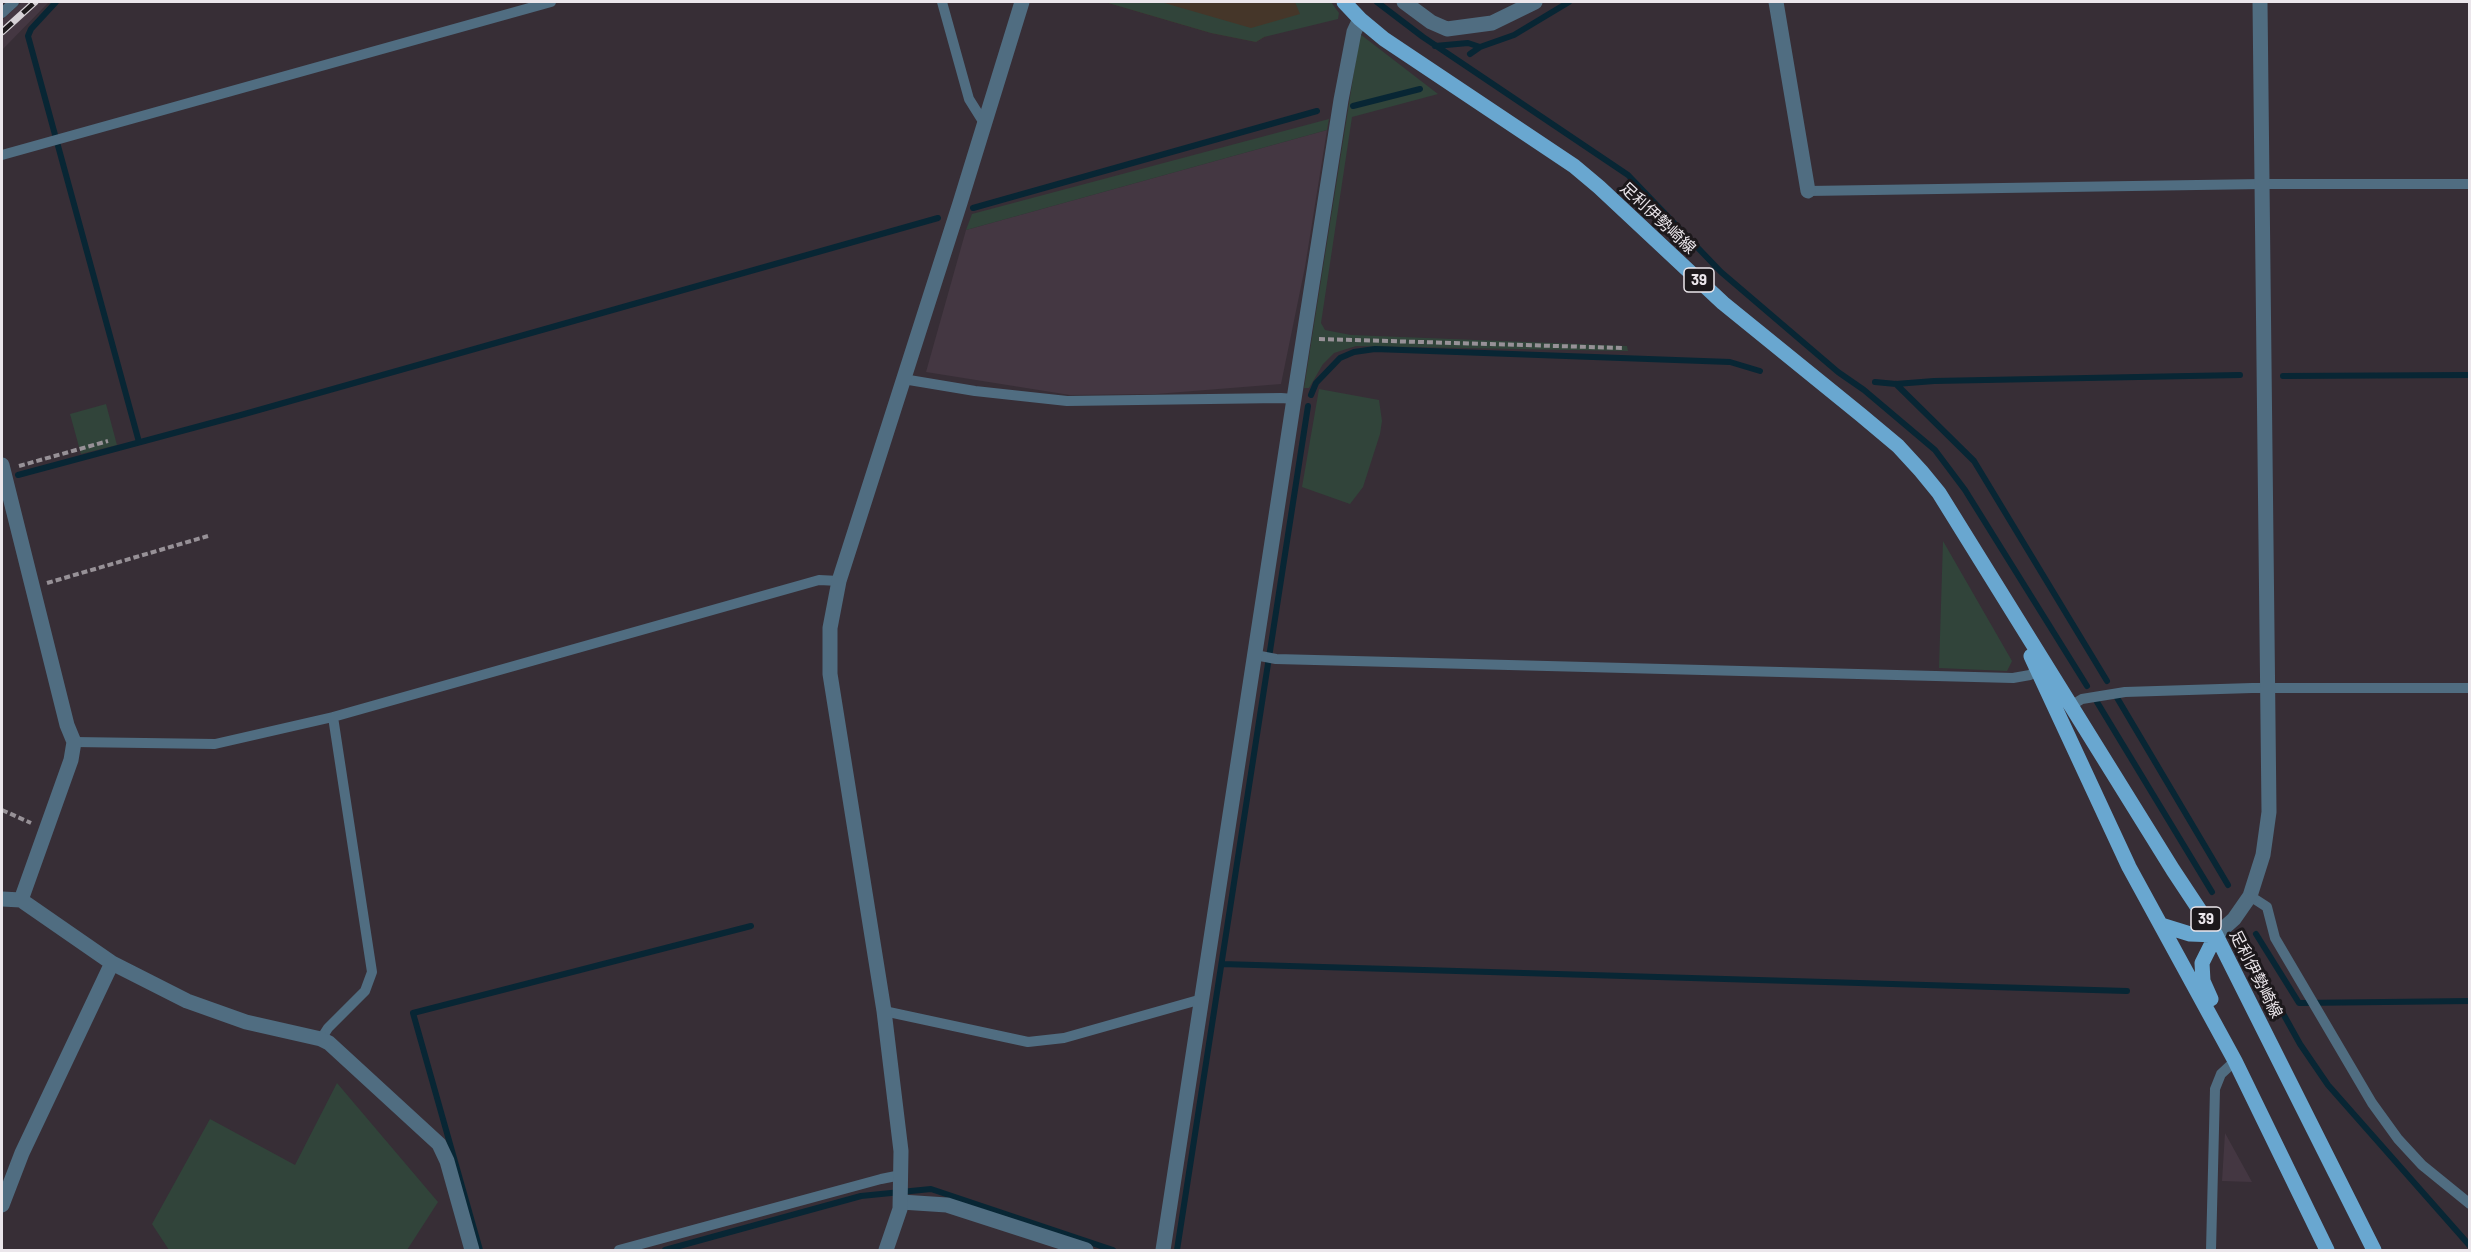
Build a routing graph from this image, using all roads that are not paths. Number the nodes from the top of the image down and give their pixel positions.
1 (14, 2) edge
2 (551, 2) edge
3 (942, 2) edge
4 (1022, 2) edge
5 (1344, 2) edge
6 (1404, 2) edge
7 (1535, 2) edge
8 (1776, 2) edge
9 (2260, 2) edge
10 (2, 13) edge
11 (1360, 19) junction
12 (984, 123) junction
13 (2, 155) edge
14 (2262, 184) junction
15 (2469, 184) edge
16 (1808, 191) joint
17 (903, 379) junction
18 (1294, 399) junction
19 (2, 468) edge
20 (5, 491) edge
21 (839, 581) junction
22 (2007, 604) junction
23 (1255, 655) junction
24 (2037, 669) junction
25 (2267, 688) junction
26 (2469, 688) edge
27 (2072, 705) junction
28 (333, 717) junction
29 (74, 742) junction
30 (2250, 896) junction
31 (2, 899) edge
32 (21, 900) junction
33 (2161, 925) junction
34 (2216, 935) junction
35 (112, 963) junction
36 (1202, 999) junction
37 (884, 1011) junction
38 (321, 1039) junction
39 (2235, 1061) junction
40 (902, 1175) junction
41 (901, 1202) junction
42 (2469, 1204) edge
43 (2, 1205) edge
44 (472, 1251) edge
45 (619, 1251) edge
46 (886, 1251) edge
47 (1086, 1251) edge
48 (1163, 1251) edge
49 (2211, 1251) edge
50 (2327, 1251) edge
51 (2374, 1251) edge

1 - 10 lane
2 - 13 lane
3 - 12 lane
4 - 12 street
5 - 11 main road, 足利伊勢崎線 / 39
6 - 7 street
8 - 16 street
9 - 14 street
11 - 18 street
11 - 22 main road, 足利伊勢崎線 / 39
12 - 17 street
14 - 15 lane
14 - 16 lane
14 - 25 street
17 - 18 lane
17 - 21 street
18 - 23 street
19 - 20 street
20 - 29 street
21 - 28 lane
21 - 37 street
22 - 24 main road, 足利伊勢崎線 / 39
22 - 27 main road, 足利伊勢崎線 / 39
23 - 24 lane
23 - 36 street
24 - 33 main road, 足利伊勢崎線 / 39
25 - 26 lane
25 - 27 lane
25 - 30 street
27 - 34 main road, 足利伊勢崎線 / 39
28 - 29 lane
28 - 38 lane
29 - 32 street
30 - 34 street
30 - 42 lane
31 - 32 street
32 - 35 street
33 - 34 main road
33 - 39 main road, 足利伊勢崎線 / 39
34 - 39 main road
34 - 51 main road, 足利伊勢崎線 / 39
35 - 38 street
35 - 43 street
36 - 37 lane
36 - 48 street
37 - 40 street
38 - 44 street
39 - 49 lane
39 - 50 main road, 足利伊勢崎線 / 39
40 - 41 street
40 - 45 lane
41 - 46 street
41 - 47 street

